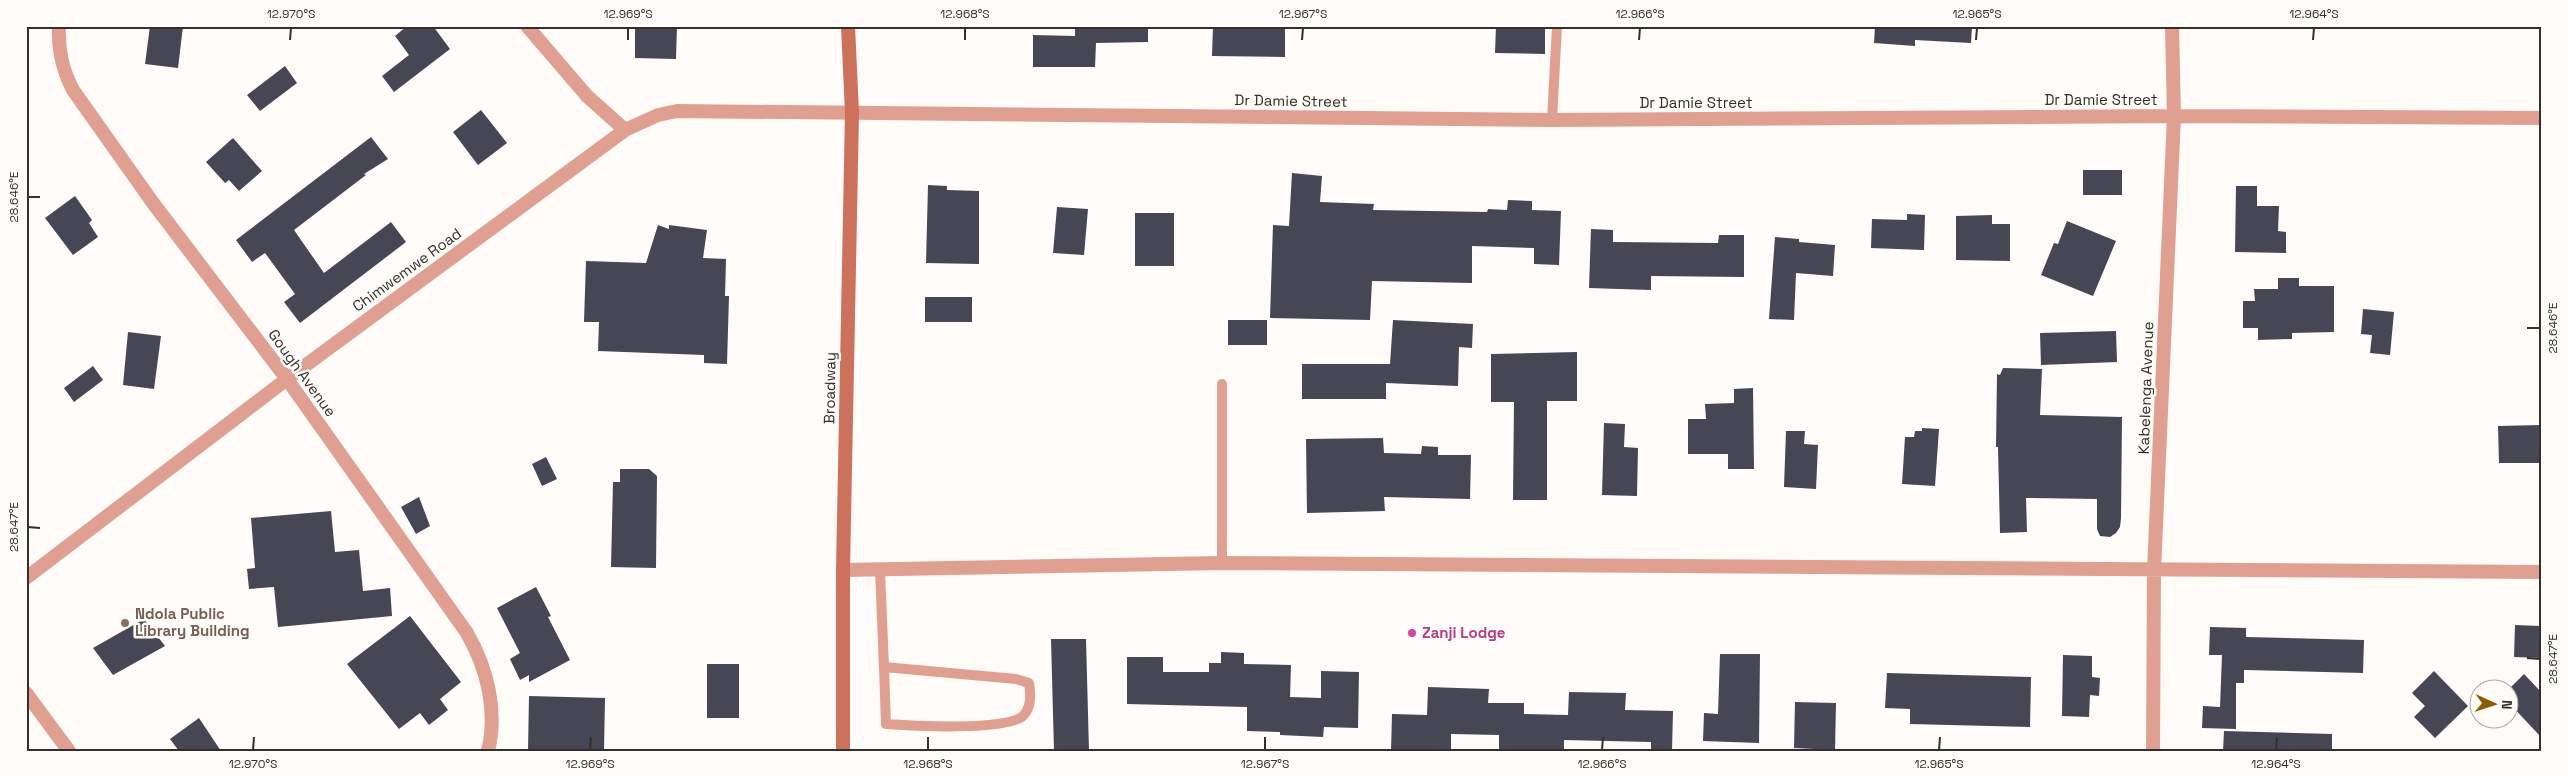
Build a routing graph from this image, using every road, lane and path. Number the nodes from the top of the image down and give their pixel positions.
1 (59, 26) edge
2 (527, 26) edge
3 (848, 26) edge
4 (1557, 26) edge
5 (2172, 26) edge
6 (852, 113) junction
7 (2174, 116) junction
8 (2541, 118) edge
9 (1552, 120) junction
10 (625, 130) junction
11 (287, 379) junction
12 (1222, 384) dead end
13 (1222, 563) junction
14 (843, 570) junction
15 (880, 570) junction
16 (2154, 570) junction
17 (2541, 572) edge
18 (26, 578) edge
19 (884, 667) junction
20 (26, 693) edge
21 (69, 751) edge
22 (488, 751) edge
23 (842, 751) edge
24 (2153, 751) edge

1 - 11 street, Gough Avenue
2 - 10 street
3 - 6 main road, Broadway
4 - 9 lane
5 - 7 street, Kabelenga Avenue
6 - 9 street, Dr Damie Street
6 - 10 street, Chimwemwe Road
6 - 14 main road, Broadway
7 - 8 street, Dr Damie Street
7 - 9 street, Dr Damie Street
7 - 16 street, Kabelenga Avenue
10 - 11 street, Chimwemwe Road
11 - 18 street, Chimwemwe Road
11 - 22 street, Gough Avenue
12 - 13 lane
13 - 15 street
13 - 16 street
14 - 15 street
14 - 23 main road, Broadway
15 - 19 lane
16 - 17 street
16 - 24 street, Kabelenga Avenue
19 - 19 lane
20 - 21 street

